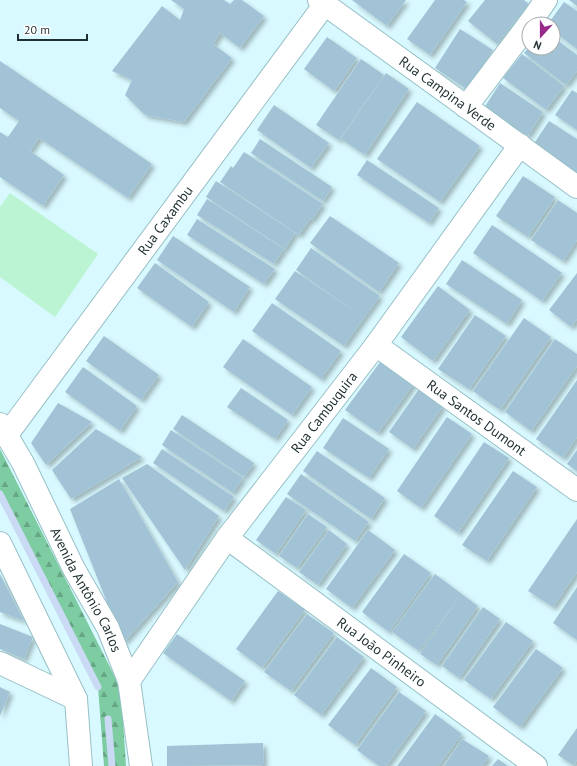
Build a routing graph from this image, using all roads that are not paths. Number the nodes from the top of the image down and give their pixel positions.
1 (546, 0) edge
2 (322, 2) edge
3 (535, 16) edge
4 (521, 34) edge
5 (466, 106) junction
6 (520, 145) junction
7 (577, 186) edge
8 (376, 345) junction
9 (3, 430) edge
10 (577, 490) edge
11 (227, 538) junction
12 (0, 543) edge
13 (0, 663) edge
14 (129, 681) junction
15 (76, 699) junction
16 (82, 766) edge
17 (141, 766) edge
18 (536, 766) edge

1 - 3 street
2 - 5 street, Rua Campina Verde
2 - 9 street, Rua Caxambu
4 - 5 street
5 - 6 street, Rua Campina Verde
6 - 7 street, Rua Campina Verde
6 - 8 street, Rua Cambuquira
8 - 10 street, Rua Santos Dumont
8 - 11 street, Rua Cambuquira
9 - 14 street, Avenida Antônio Carlos
11 - 14 street, Rua Cambuquira
11 - 18 street, Rua João Pinheiro
12 - 15 street
13 - 15 street
14 - 17 street, Avenida Antônio Carlos
15 - 16 street

